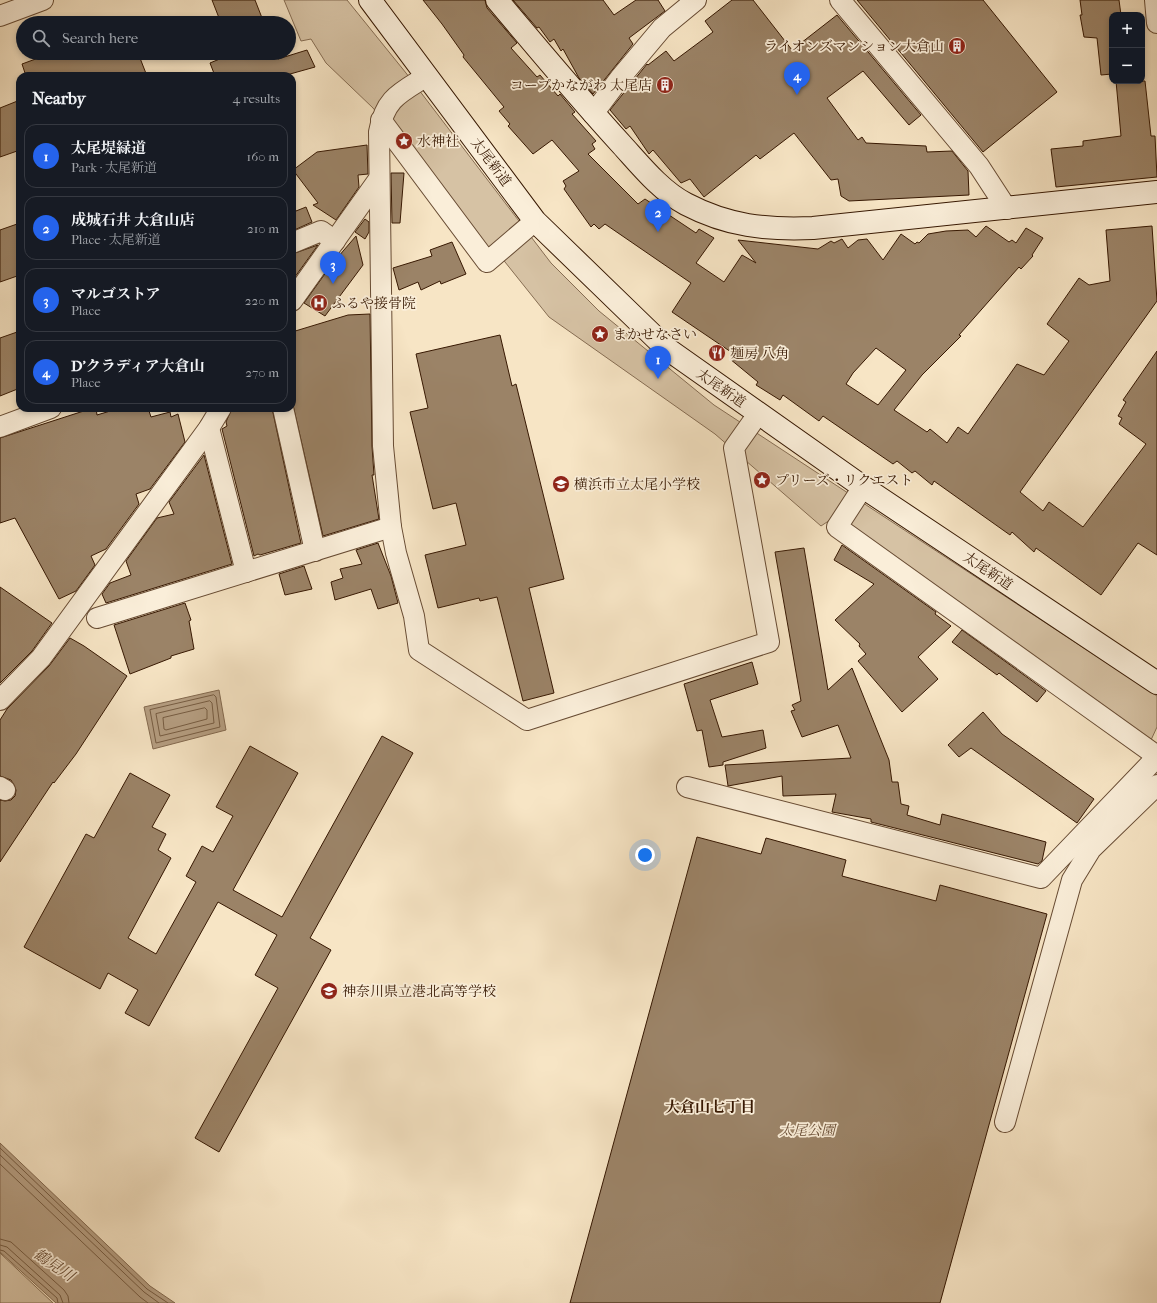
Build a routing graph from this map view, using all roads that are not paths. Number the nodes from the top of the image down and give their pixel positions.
1 (43, 0) edge
2 (370, 0) edge
3 (497, 0) edge
4 (696, 0) edge
5 (840, 0) edge
6 (1155, 0) edge
7 (0, 16) edge
8 (1157, 23) edge
9 (427, 76) junction
10 (593, 114) junction
11 (381, 120) junction
12 (378, 180) junction
13 (1157, 192) edge
14 (1007, 209) junction
15 (535, 221) junction
16 (296, 241) edge
17 (335, 241) junction
18 (296, 295) edge
19 (40, 412) edge
20 (218, 412) edge
21 (284, 412) edge
22 (758, 414) junction
23 (0, 427) edge
24 (208, 428) junction
25 (863, 487) junction
26 (391, 527) junction
27 (315, 551) junction
28 (246, 572) junction
29 (97, 618) dead end
30 (1157, 683) edge
31 (0, 700) edge
32 (1157, 757) edge
33 (1157, 784) edge
34 (687, 787) dead end
35 (1005, 1122) dead end

1 - 7 street
2 - 9 street, 太尾新道
3 - 10 street
4 - 10 street
5 - 14 street
6 - 8 street
9 - 11 street
9 - 15 street, 太尾新道
10 - 14 street
11 - 12 street
11 - 15 street
12 - 17 street
12 - 26 street
13 - 14 street
15 - 22 street, 太尾新道
16 - 17 street
17 - 18 street
19 - 23 street
20 - 24 street
21 - 27 street
22 - 25 street, 太尾新道
22 - 26 street
24 - 28 street
24 - 31 street
25 - 30 street, 太尾新道
25 - 32 street
26 - 27 street
27 - 28 street
28 - 29 street
32 - 34 street
33 - 35 street

